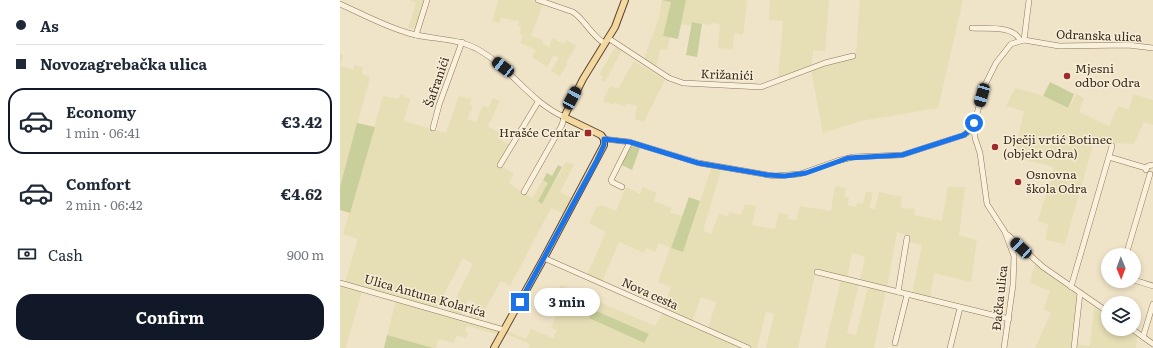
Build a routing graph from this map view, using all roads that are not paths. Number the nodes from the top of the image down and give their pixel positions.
1 (427, 0) edge
2 (538, 0) edge
3 (625, 0) edge
4 (1029, 0) edge
5 (340, 4) edge
6 (972, 28) dead end
7 (416, 35) junction
8 (608, 38) junction
9 (1022, 40) junction
10 (462, 42) junction
11 (604, 43) junction
12 (1153, 48) edge
13 (854, 56) dead end
14 (538, 102) junction
15 (564, 117) junction
16 (974, 125) junction
17 (432, 128) dead end
18 (964, 135) junction
19 (975, 138) junction
20 (604, 139) junction
21 (630, 142) junction
22 (1112, 146) dead end
23 (1109, 157) junction
24 (1153, 164) edge
25 (500, 165) dead end
26 (1146, 168) junction
27 (1151, 173) edge
28 (622, 187) dead end
29 (524, 192) dead end
30 (1005, 232) junction
31 (907, 238) dead end
32 (1021, 248) junction
33 (1128, 248) edge
34 (1013, 253) junction
35 (544, 258) junction
36 (817, 272) dead end
37 (1141, 282) edge
38 (340, 283) edge
39 (1153, 286) edge
40 (1071, 287) junction
41 (898, 292) junction
42 (1080, 293) junction
43 (907, 295) junction
44 (1153, 304) edge
45 (1101, 307) edge
46 (960, 308) junction
47 (1009, 319) junction
48 (504, 330) junction
49 (1143, 337) joint
50 (895, 343) dead end
51 (1153, 344) edge
52 (494, 348) edge
53 (748, 348) edge
54 (950, 348) edge
55 (1004, 348) edge
56 (1074, 348) edge

1 - 7 street
2 - 11 street
3 - 8 main road
4 - 9 street
5 - 7 street
6 - 9 street, Odranska ulica
7 - 10 street
8 - 11 main road
8 - 13 street, Križanići
9 - 12 street, Odranska ulica
9 - 16 street
10 - 14 street
10 - 17 street, Šafranići
11 - 15 main road
14 - 15 street
14 - 25 street
15 - 20 main road
15 - 29 street
16 - 18 street
16 - 19 street, Đačka ulica
18 - 19 street
18 - 21 street
19 - 30 street, Đačka ulica
20 - 21 street
20 - 35 main road
21 - 28 street
22 - 23 street
23 - 26 street
23 - 40 street
24 - 26 street
26 - 27 street
27 - 33 street
30 - 32 street
30 - 34 street, Đačka ulica
31 - 41 street
32 - 34 street
32 - 40 street
34 - 47 street, Đačka ulica
35 - 48 main road
35 - 53 street, Nova cesta
36 - 41 street
37 - 39 street
38 - 48 street, Ulica Antuna Kolarića
40 - 42 street
41 - 43 street
42 - 45 street
42 - 56 street
43 - 46 street
43 - 50 street
44 - 49 street
46 - 47 street
46 - 54 street
47 - 55 street, Đačka ulica
48 - 52 main road
49 - 51 street

